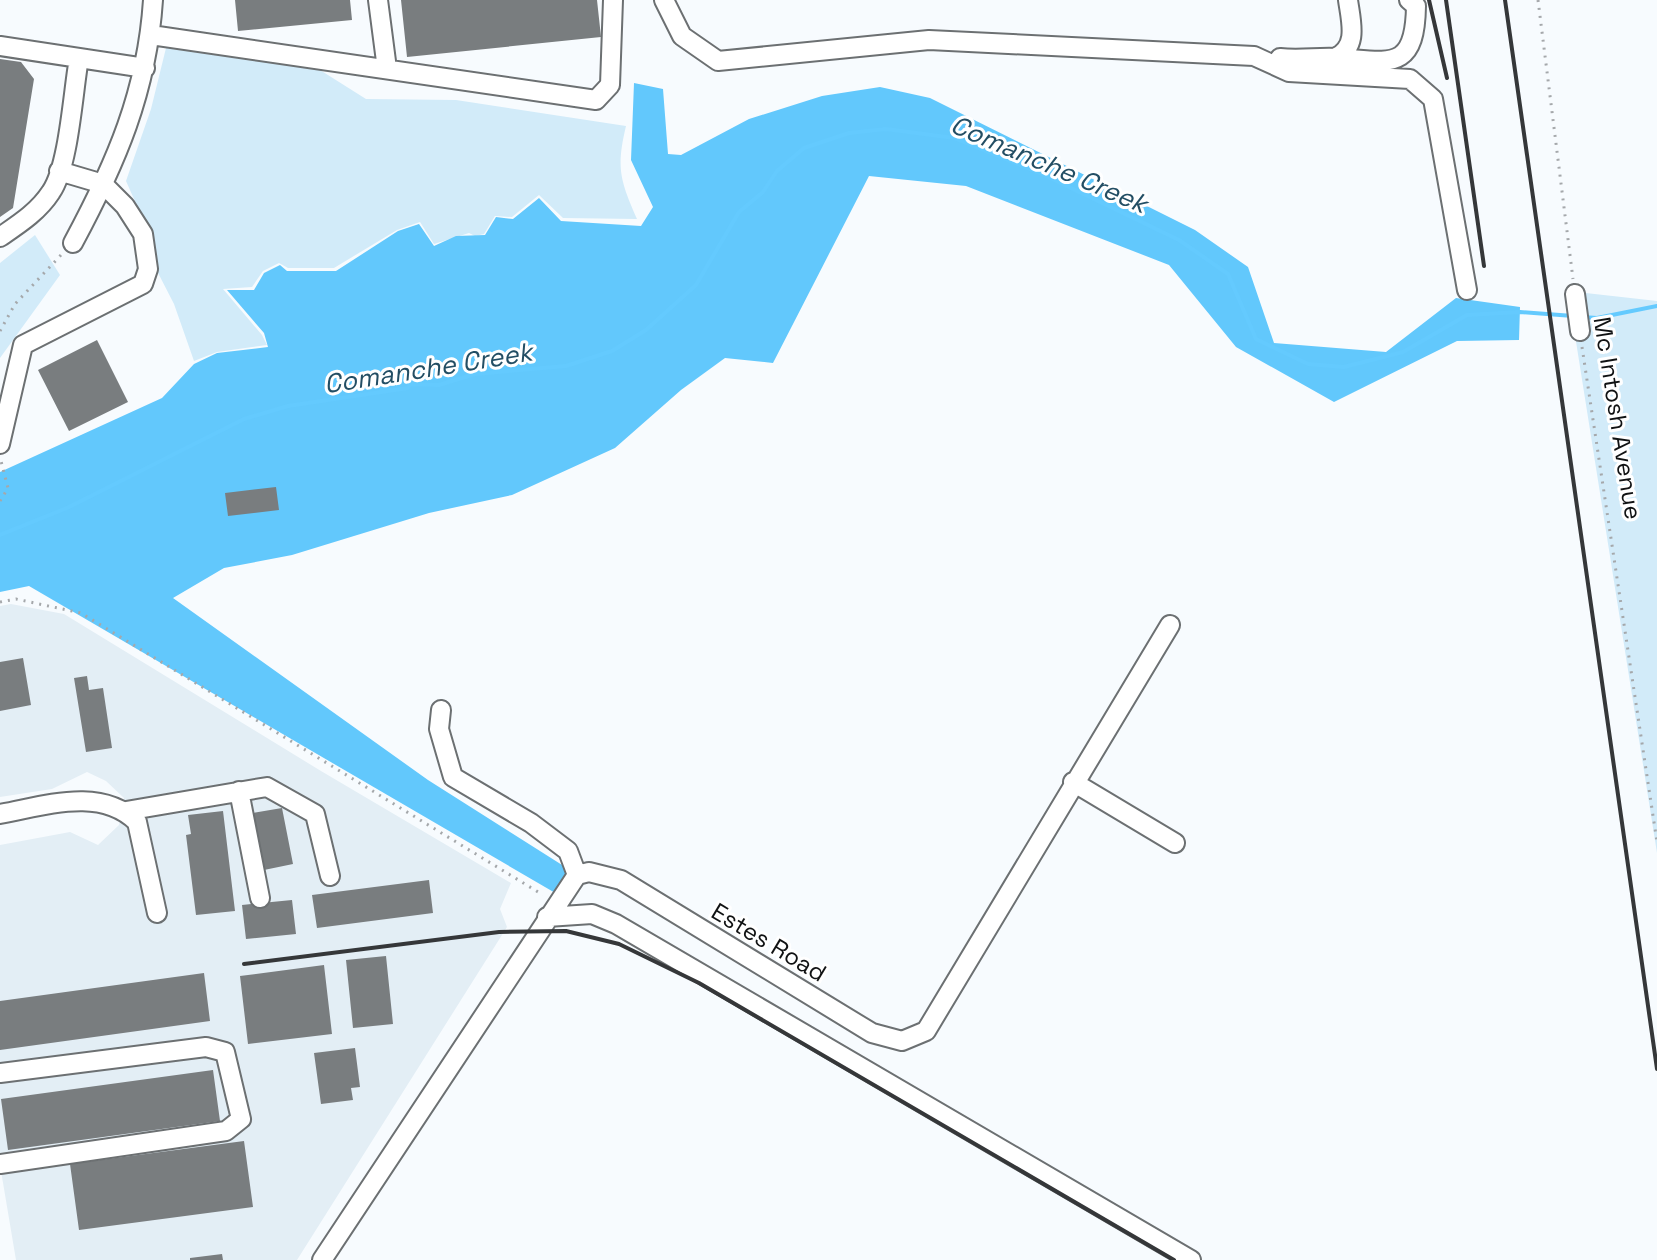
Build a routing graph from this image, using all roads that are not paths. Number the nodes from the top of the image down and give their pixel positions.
1 (153, 0) edge
2 (378, 0) edge
3 (613, 0) edge
4 (664, 0) edge
5 (1348, 0) edge
6 (1409, 0) edge
7 (151, 35) junction
8 (0, 46) edge
9 (1254, 56) junction
10 (79, 58) junction
11 (1335, 58) junction
12 (145, 68) junction
13 (387, 69) junction
14 (59, 171) junction
15 (103, 184) junction
16 (0, 237) edge
17 (73, 243) road end
18 (1467, 290) dead end
19 (1575, 294) road end
20 (1580, 331) road end
21 (0, 444) edge
22 (1170, 625) dead end
23 (441, 710) dead end
24 (1073, 782) junction
25 (239, 791) junction
26 (126, 811) junction
27 (0, 814) edge
28 (1175, 843) dead end
29 (577, 875) junction
30 (330, 876) dead end
31 (260, 898) dead end
32 (552, 910) junction
33 (157, 913) dead end
34 (0, 1073) edge
35 (0, 1164) edge
36 (322, 1260) edge
37 (1191, 1260) edge

1 - 7 street
2 - 13 street
3 - 13 street
4 - 9 street
5 - 11 street
6 - 11 street
7 - 12 street
7 - 13 street
8 - 10 street
9 - 11 street
9 - 18 street
10 - 12 street
10 - 14 street
12 - 15 street
14 - 15 street
14 - 16 street
15 - 17 street
15 - 21 street
19 - 20 street, Mc Intosh Avenue
22 - 24 street, Estes Road
23 - 29 street
24 - 28 street
24 - 29 street, Estes Road
25 - 26 street
25 - 30 street
25 - 31 street
26 - 27 street
26 - 33 street
29 - 32 street
32 - 36 street
32 - 37 street
34 - 35 street

